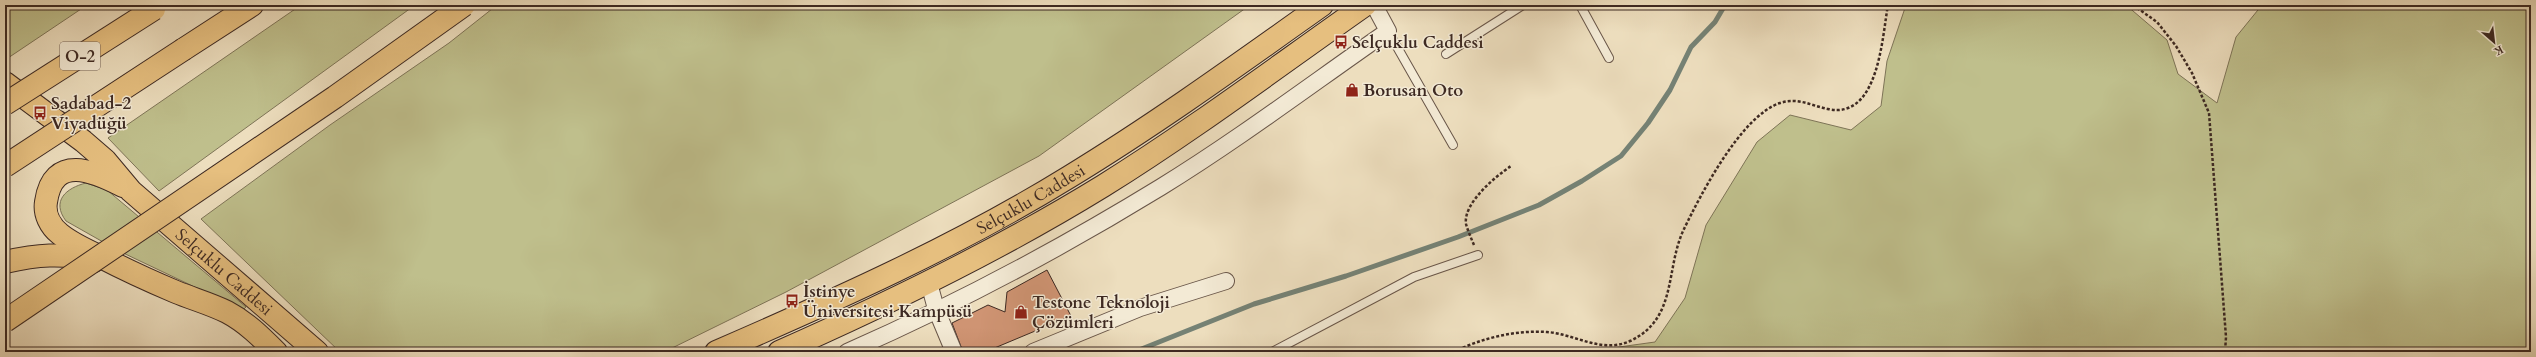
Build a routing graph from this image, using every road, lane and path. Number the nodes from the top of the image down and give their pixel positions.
1 (251, 5) edge
2 (464, 5) edge
3 (1322, 5) edge
4 (1365, 5) edge
5 (1374, 5) edge
6 (1523, 5) edge
7 (1580, 5) edge
8 (1888, 5) edge
9 (2133, 5) edge
10 (157, 7) edge
11 (1388, 31) junction
12 (1446, 54) dead end
13 (1608, 58) dead end
14 (5, 83) edge
15 (5, 104) edge
16 (1454, 145) dead end
17 (5, 166) edge
18 (1511, 166) dead end
19 (131, 191) junction
20 (1472, 239) dead end
21 (1478, 255) dead end
22 (5, 262) edge
23 (124, 269) junction
24 (1226, 281) dead end
25 (929, 283) junction
26 (936, 309) junction
27 (5, 321) edge
28 (276, 352) edge
29 (317, 352) edge
30 (716, 352) edge
31 (779, 352) edge
32 (847, 352) edge
33 (954, 352) edge
34 (1033, 352) edge
35 (1272, 352) edge
36 (1454, 352) edge
37 (2225, 352) edge

1 - 17 main road, bridge
2 - 27 main road, bridge
3 - 30 main road, Selçuklu Caddesi
4 - 25 main road, Selçuklu Caddesi
5 - 11 street
6 - 12 lane
7 - 13 lane
8 - 36 path
9 - 37 path
10 - 15 main road, O-2, bridge
11 - 16 lane
11 - 26 street
14 - 19 main road
18 - 20 path
19 - 23 main road
19 - 29 main road, Selçuklu Caddesi
21 - 35 lane
22 - 23 main road
23 - 28 main road, Selçuklu Caddesi
24 - 34 street
25 - 26 street
25 - 31 main road, Selçuklu Caddesi
26 - 32 street
26 - 33 street

